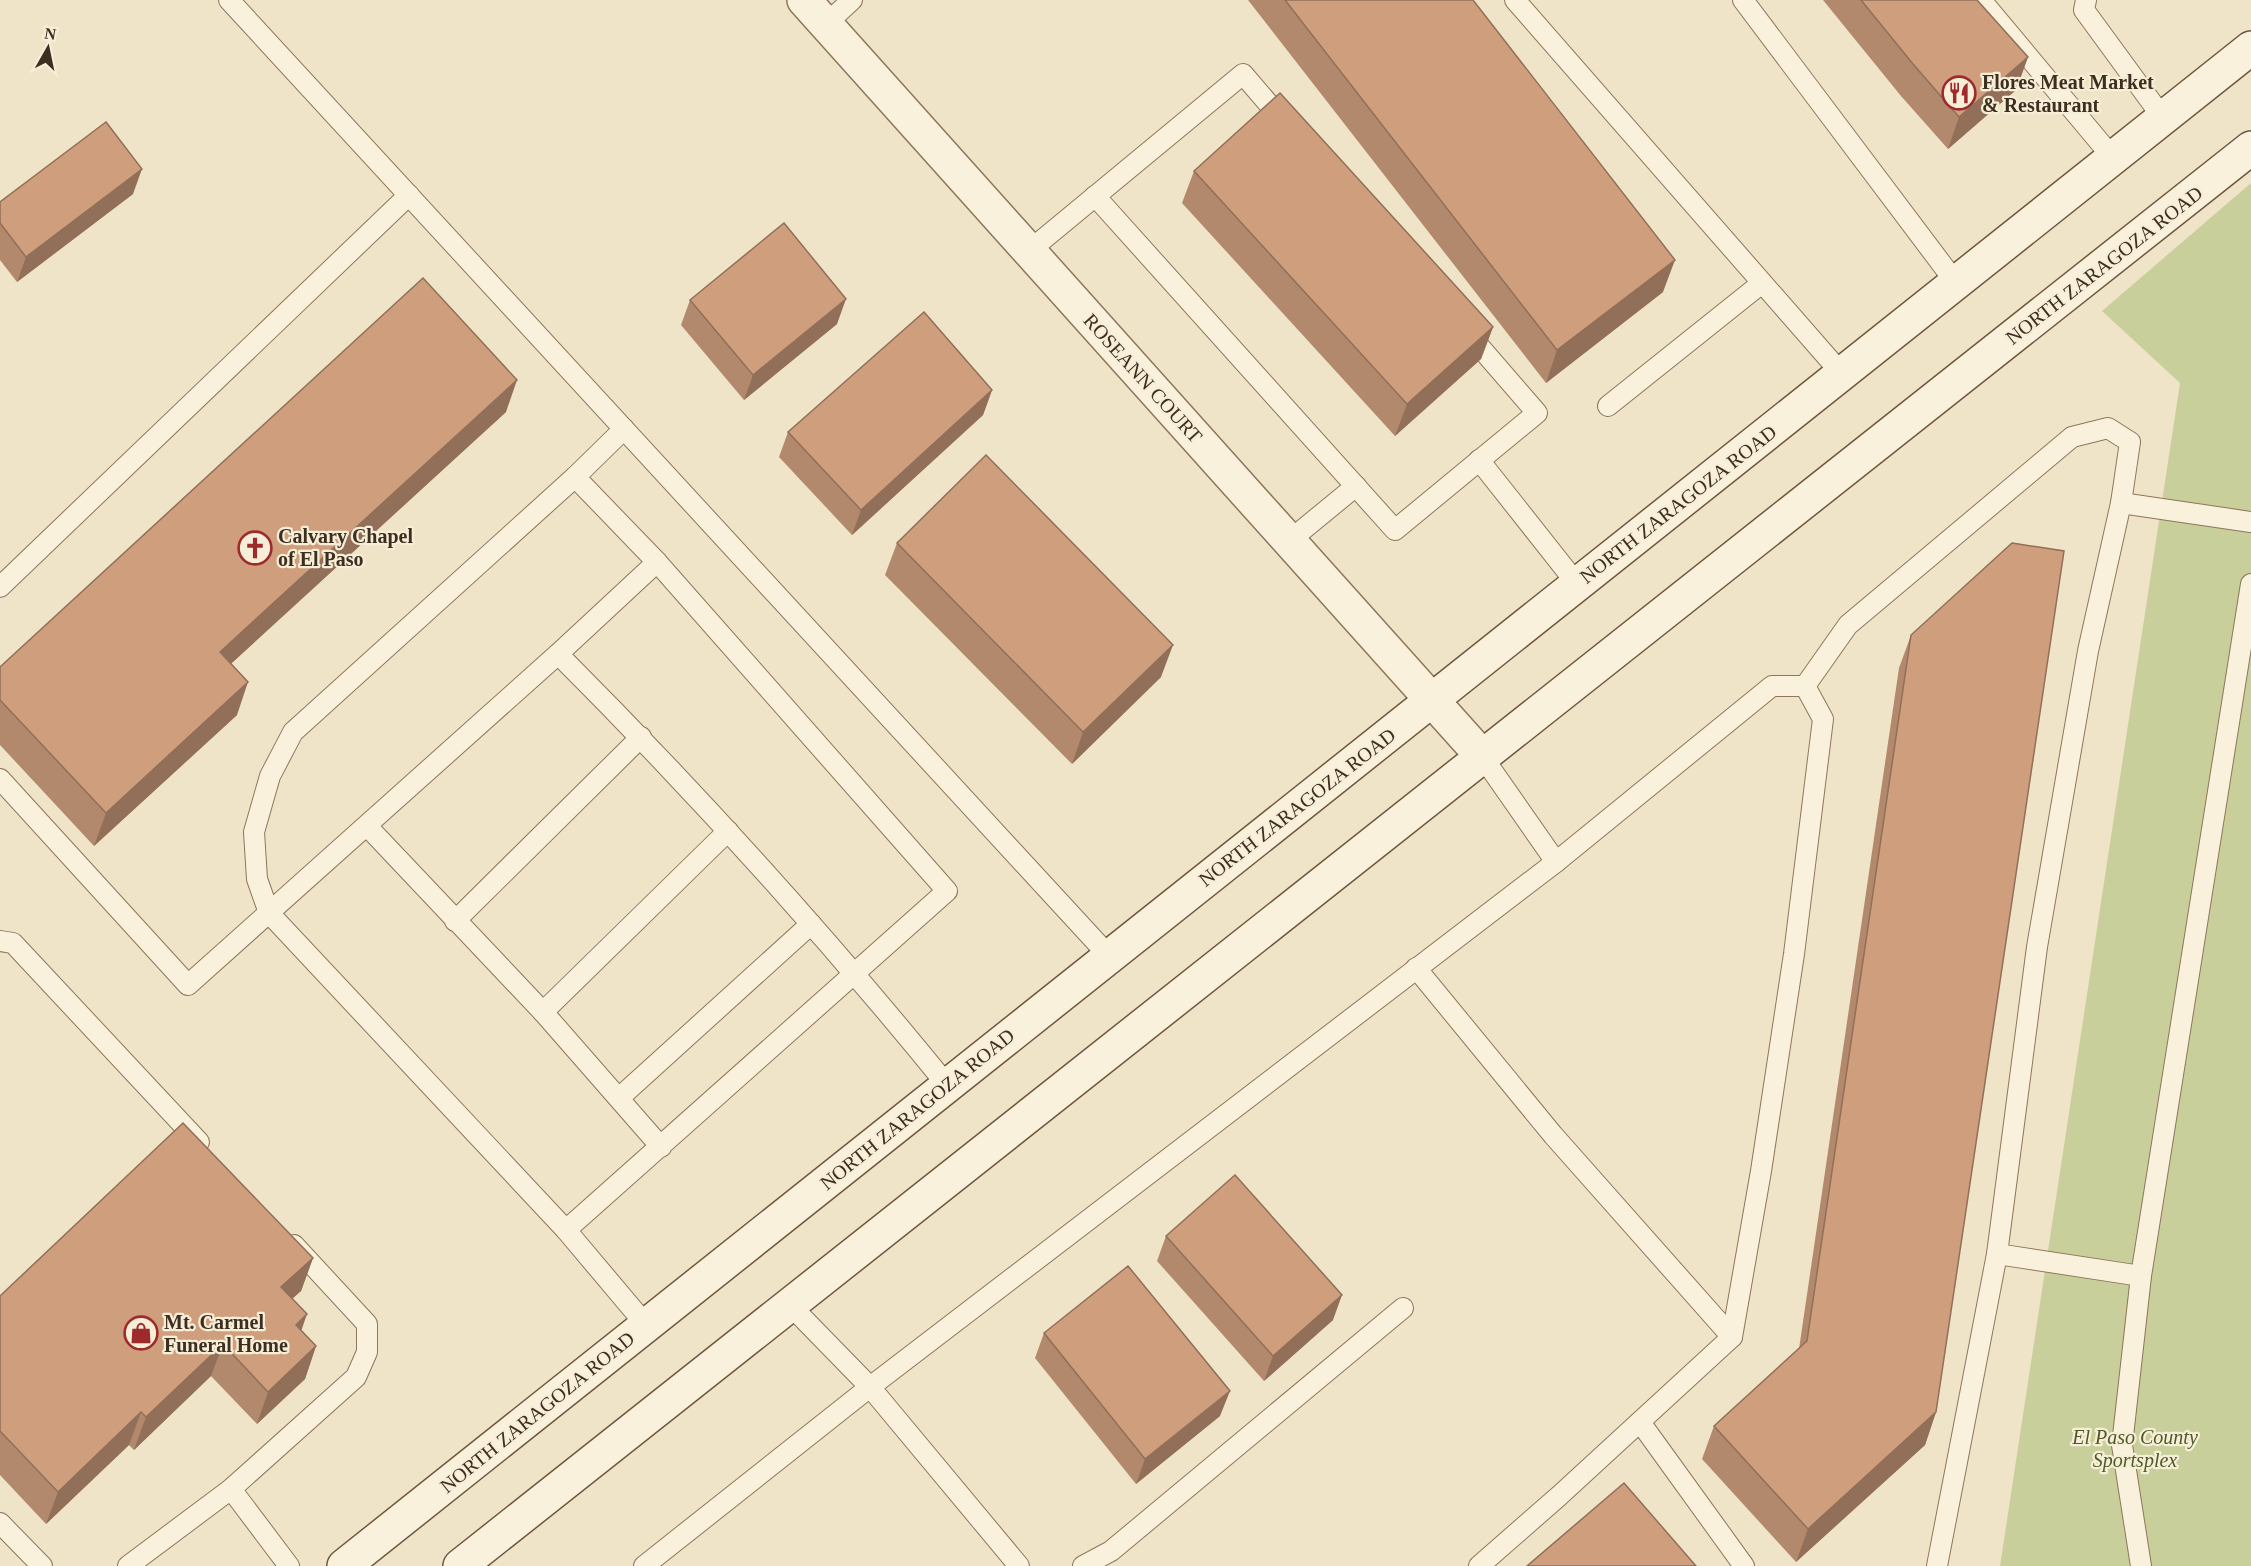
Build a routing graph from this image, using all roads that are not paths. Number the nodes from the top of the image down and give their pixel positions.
1 (229, 0) edge
2 (804, 0) edge
3 (852, 0) edge
4 (1515, 0) edge
5 (1743, 0) edge
6 (1981, 0) edge
7 (2086, 0) edge
8 (826, 24) junction
9 (2251, 48) edge
10 (2163, 118) junction
11 (1297, 136) edge
12 (2251, 148) edge
13 (2113, 158) junction
14 (409, 195) junction
15 (1095, 196) junction
16 (1029, 251) junction
17 (1762, 283) junction
18 (1956, 283) junction
19 (1452, 315) edge
20 (1842, 374) junction
21 (1608, 406) dead end
22 (624, 429) junction
23 (1479, 460) junction
24 (575, 477) junction
25 (1356, 486) junction
26 (2121, 503) junction
27 (2251, 522) edge
28 (1289, 541) junction
29 (657, 562) junction
30 (2251, 584) edge
31 (1577, 585) junction
32 (0, 587) edge
33 (558, 654) junction
34 (1805, 686) junction
35 (1432, 700) junction
36 (641, 737) junction
37 (1482, 756) junction
38 (0, 779) edge
39 (367, 826) junction
40 (728, 831) junction
41 (1556, 862) junction
42 (269, 912) junction
43 (455, 921) junction
44 (811, 924) junction
45 (0, 941) edge
46 (1109, 956) junction
47 (1416, 968) junction
48 (855, 973) junction
49 (543, 1012) junction
50 (947, 1085) junction
51 (619, 1098) junction
52 (661, 1147) junction
53 (213, 1157) edge
54 (278, 1227) edge
55 (566, 1230) junction
56 (1997, 1254) junction
57 (2141, 1276) junction
58 (789, 1304) junction
59 (1403, 1308) dead end
60 (646, 1325) junction
61 (1732, 1337) junction
62 (870, 1387) junction
63 (1640, 1422) junction
64 (231, 1489) junction
65 (0, 1523) edge
66 (42, 1566) edge
67 (128, 1566) edge
68 (289, 1566) edge
69 (344, 1566) edge
70 (460, 1566) edge
71 (644, 1566) edge
72 (1019, 1566) edge
73 (1083, 1566) edge
74 (1479, 1566) edge
75 (1744, 1566) edge
76 (1937, 1566) edge
77 (2141, 1566) edge

1 - 14 lane
2 - 8 main road, ROSEANN COURT
3 - 8 lane
4 - 17 lane
5 - 18 lane
6 - 13 lane
7 - 10 lane
8 - 16 main road, ROSEANN COURT
9 - 10 main road, NORTH ZARAGOZA ROAD
10 - 13 main road, NORTH ZARAGOZA ROAD
11 - 15 lane
12 - 37 main road, NORTH ZARAGOZA ROAD
13 - 18 main road, NORTH ZARAGOZA ROAD
14 - 22 lane
14 - 32 lane
15 - 16 lane
15 - 25 lane
16 - 28 main road, ROSEANN COURT
17 - 20 lane
17 - 21 lane
18 - 20 main road, NORTH ZARAGOZA ROAD
19 - 23 lane
20 - 31 main road, NORTH ZARAGOZA ROAD
22 - 24 lane
22 - 46 lane
23 - 25 lane
23 - 31 lane
24 - 29 lane
24 - 42 lane
25 - 28 lane
26 - 27 lane
26 - 34 lane
26 - 56 lane
28 - 35 main road, ROSEANN COURT
29 - 33 lane
29 - 48 lane
30 - 57 lane
31 - 35 main road, NORTH ZARAGOZA ROAD
33 - 36 lane
33 - 39 lane
34 - 41 lane
34 - 61 lane
35 - 37 main road, ROSEANN COURT
35 - 46 main road, NORTH ZARAGOZA ROAD
36 - 40 lane
36 - 43 lane
37 - 41 lane
37 - 58 main road, NORTH ZARAGOZA ROAD
38 - 42 lane
39 - 42 lane
39 - 43 lane
40 - 44 lane
40 - 49 lane
41 - 47 lane
42 - 55 lane
43 - 49 lane
44 - 48 lane
44 - 51 lane
45 - 53 lane
46 - 50 main road, NORTH ZARAGOZA ROAD
47 - 61 lane
47 - 62 lane
48 - 50 lane
48 - 52 lane
49 - 51 lane
50 - 60 main road, NORTH ZARAGOZA ROAD
51 - 52 lane
52 - 55 lane
54 - 64 lane
55 - 60 lane
56 - 57 lane
56 - 76 lane
57 - 77 lane
58 - 62 lane
58 - 70 main road, NORTH ZARAGOZA ROAD
59 - 73 lane
60 - 69 main road, NORTH ZARAGOZA ROAD
61 - 63 lane
62 - 71 lane
62 - 72 lane
63 - 74 lane
63 - 75 lane
64 - 67 lane
64 - 68 lane
65 - 66 lane

